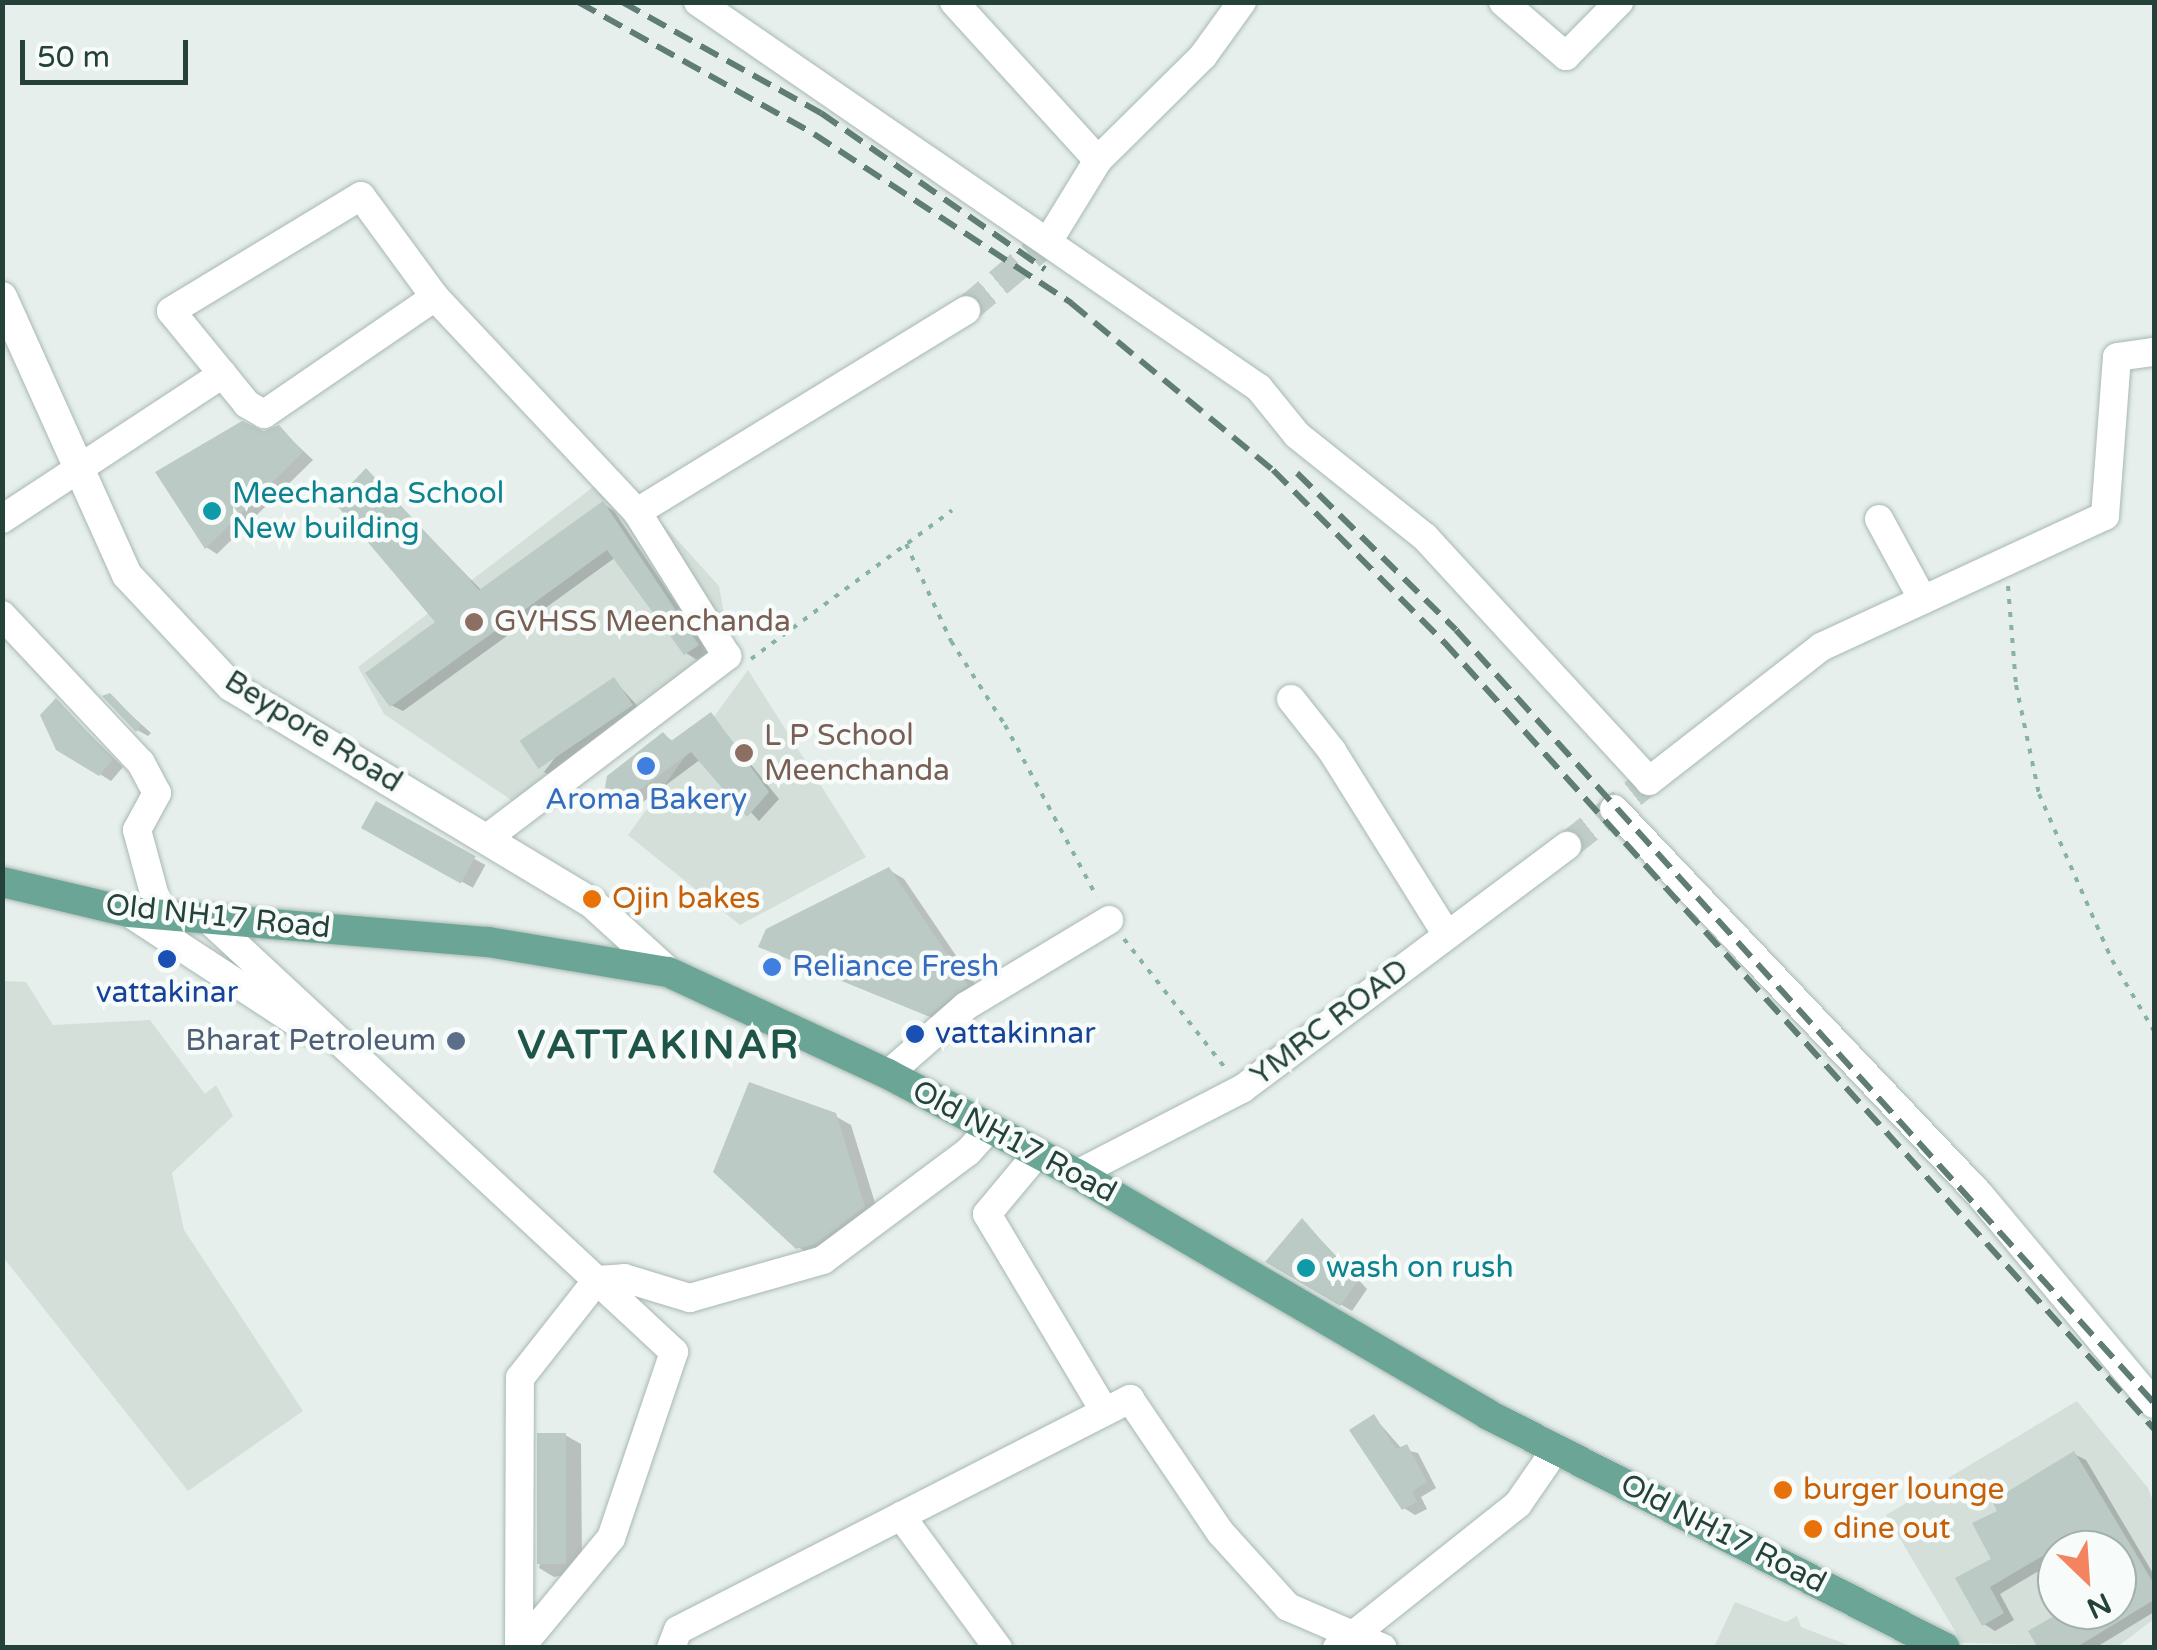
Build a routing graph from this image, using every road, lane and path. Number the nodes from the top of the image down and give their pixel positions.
1 (698, 2) edge
2 (954, 2) edge
3 (1242, 2) edge
4 (1503, 2) edge
5 (1618, 2) edge
6 (1098, 160) junction
7 (1049, 240) junction
8 (2, 297) edge
9 (435, 298) junction
10 (966, 310) tunnel mouth
11 (2154, 352) edge
12 (223, 374) junction
13 (77, 464) junction
14 (637, 512) junction
15 (2, 518) edge
16 (1879, 519) dead end
17 (906, 544) dead end
18 (2008, 561) junction
19 (1923, 600) junction
20 (2, 615) edge
21 (1291, 699) dead end
22 (1614, 809) dead end
23 (486, 840) junction
24 (1567, 846) tunnel mouth
25 (2, 882) edge
26 (129, 912) junction
27 (160, 915) junction
28 (208, 918) junction
29 (1110, 920) junction
30 (1447, 936) junction
31 (668, 972) junction
32 (2154, 1031) edge
33 (888, 1074) junction
34 (384, 1079) junction
35 (1242, 1088) junction
36 (989, 1128) junction
37 (1037, 1154) junction
38 (1077, 1174) junction
39 (598, 1280) junction
40 (2154, 1404) edge
41 (1105, 1412) junction
42 (1556, 1450) junction
43 (901, 1516) junction
44 (1347, 1641) edge
45 (520, 1646) edge
46 (671, 1648) edge
47 (998, 1648) edge
48 (1383, 1648) edge
49 (1944, 1648) edge

1 - 7 street
2 - 6 street
3 - 6 street
4 - 5 street
6 - 7 street
7 - 19 street
8 - 13 main road, Beypore Road
9 - 12 street
9 - 12 street
9 - 14 street
10 - 14 street
11 - 18 street
12 - 13 street
13 - 15 street
13 - 23 main road, Beypore Road
14 - 23 street
16 - 19 street
17 - 29 path
18 - 19 street
18 - 32 path
20 - 27 street
21 - 30 street
22 - 40 street
23 - 31 main road, Beypore Road
24 - 30 street, YMRC ROAD
25 - 26 main road, Old NH17 Road
26 - 27 main road, Old NH17 Road
26 - 34 street
27 - 28 main road, Old NH17 Road
28 - 31 main road, Old NH17 Road
28 - 34 street
29 - 33 street
29 - 35 path
30 - 35 street, YMRC ROAD
31 - 33 main road, Old NH17 Road
33 - 36 main road, Old NH17 Road
34 - 39 street
35 - 38 street, YMRC ROAD
36 - 37 main road, Old NH17 Road
36 - 39 street
37 - 38 main road, Old NH17 Road
37 - 41 street
38 - 42 main road, Old NH17 Road
39 - 45 street
39 - 45 street
41 - 43 street
41 - 44 street
42 - 44 street
42 - 49 main road, Old NH17 Road
43 - 46 street
43 - 47 street
44 - 48 street

